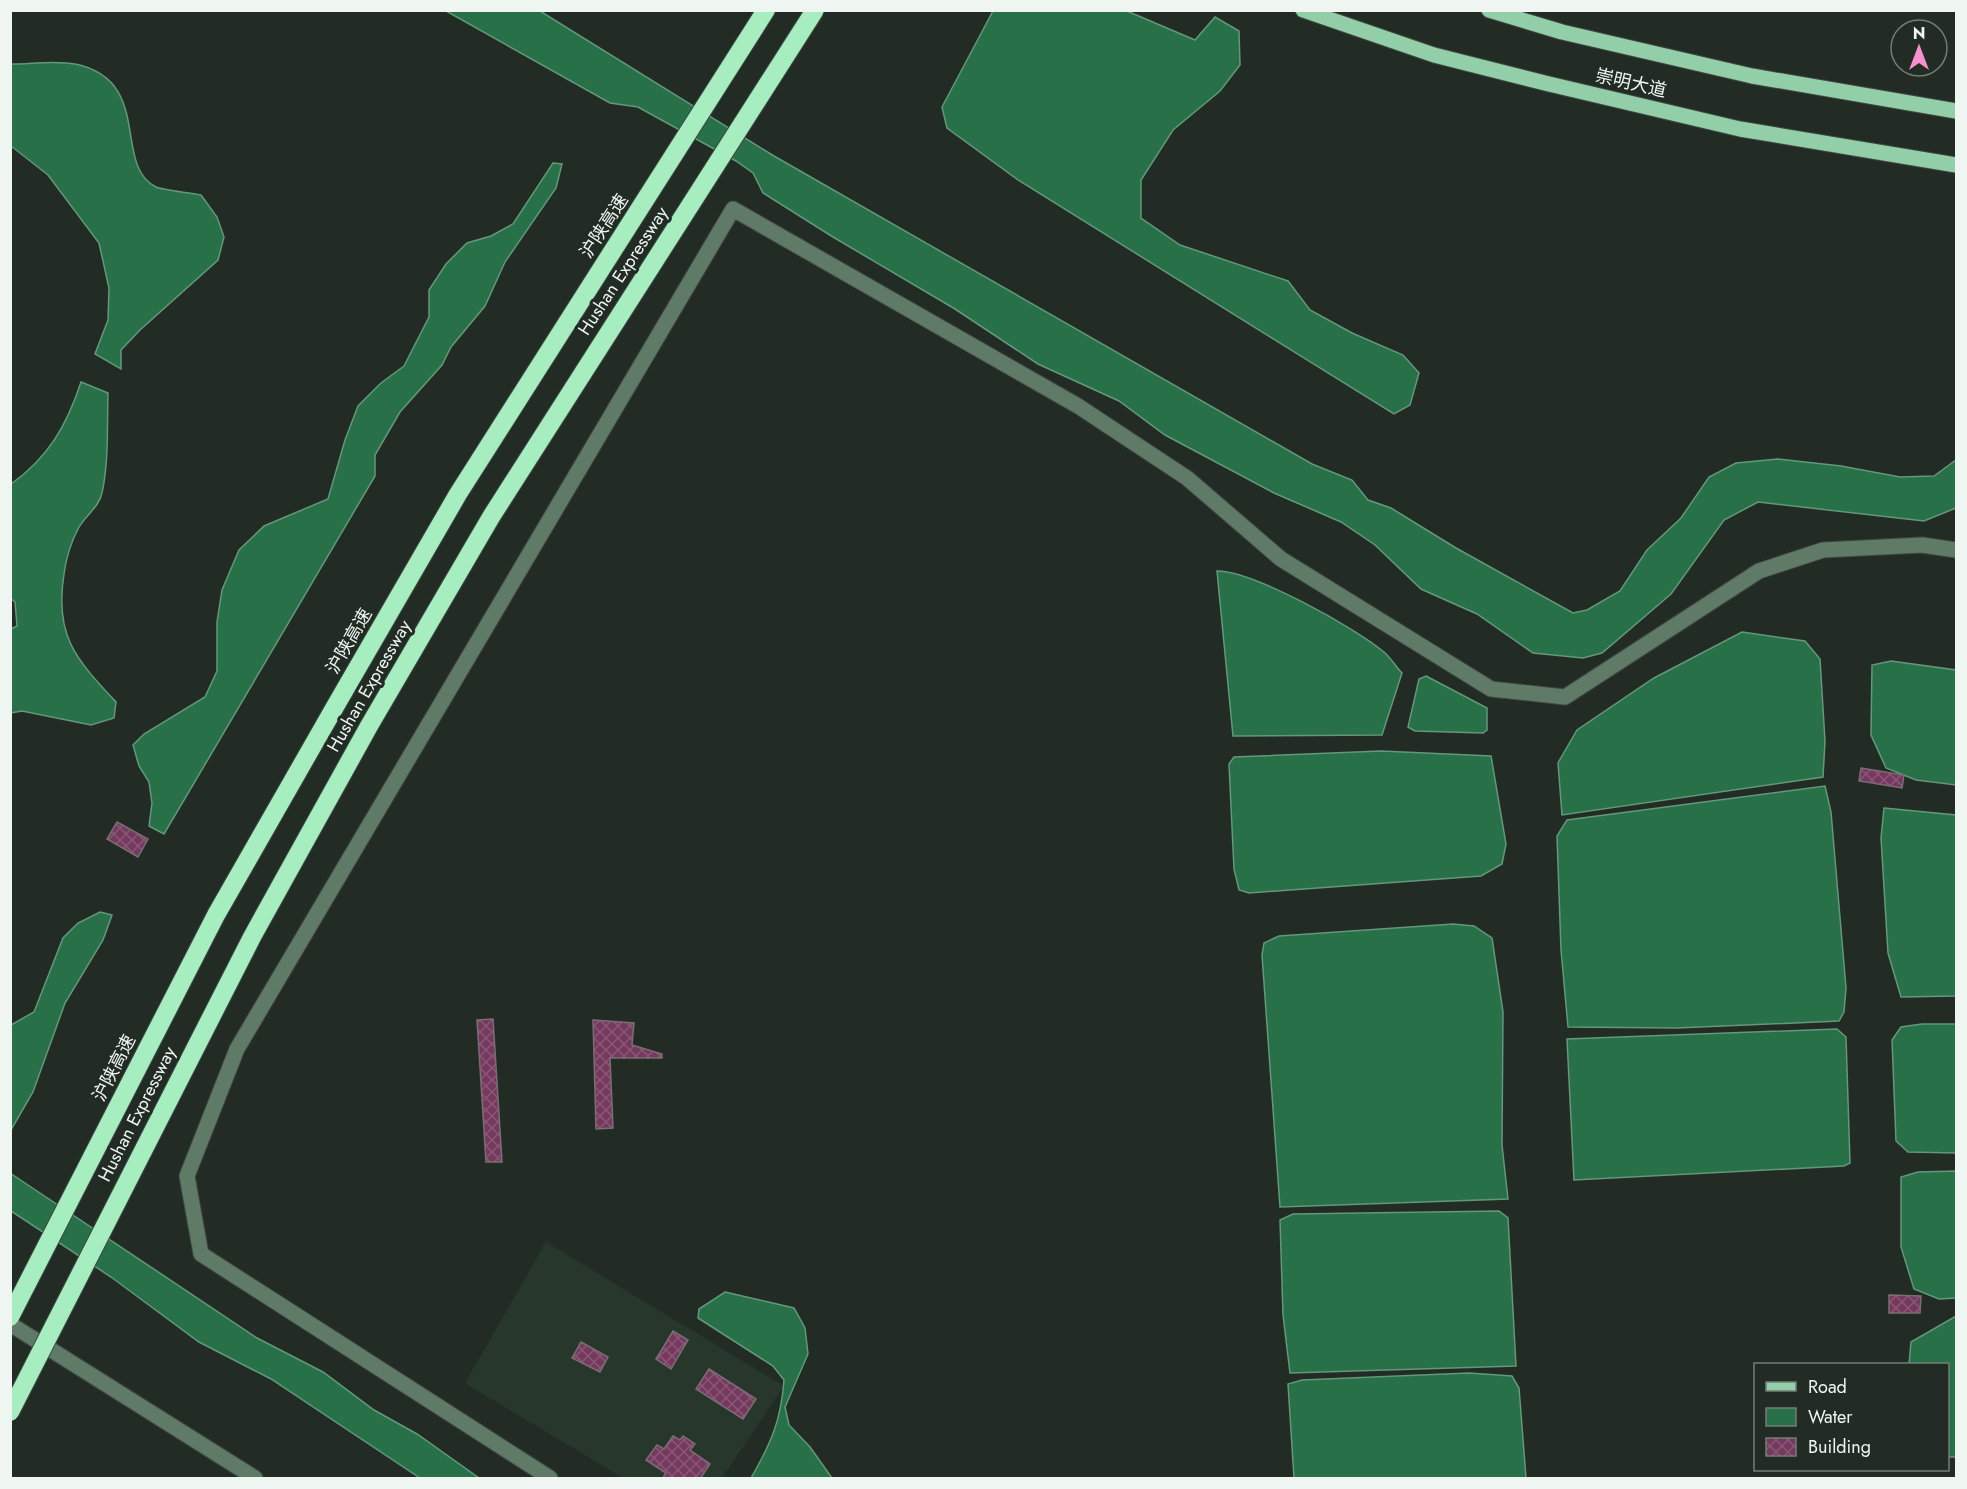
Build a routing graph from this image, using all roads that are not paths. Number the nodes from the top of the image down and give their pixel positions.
1 (766, 10) edge
2 (815, 10) edge
3 (1303, 10) edge
4 (1489, 10) edge
5 (1956, 111) edge
6 (1956, 165) edge
7 (1956, 549) edge
8 (10, 1317) edge
9 (10, 1324) edge
10 (10, 1412) edge
11 (255, 1479) edge
12 (550, 1479) edge

1 - 8 highway, 沪陕高速
2 - 10 highway, Hushan Expressway, bridge
3 - 6 main road, 崇明大道
4 - 5 main road, 崇明大道
7 - 12 street
9 - 11 street

